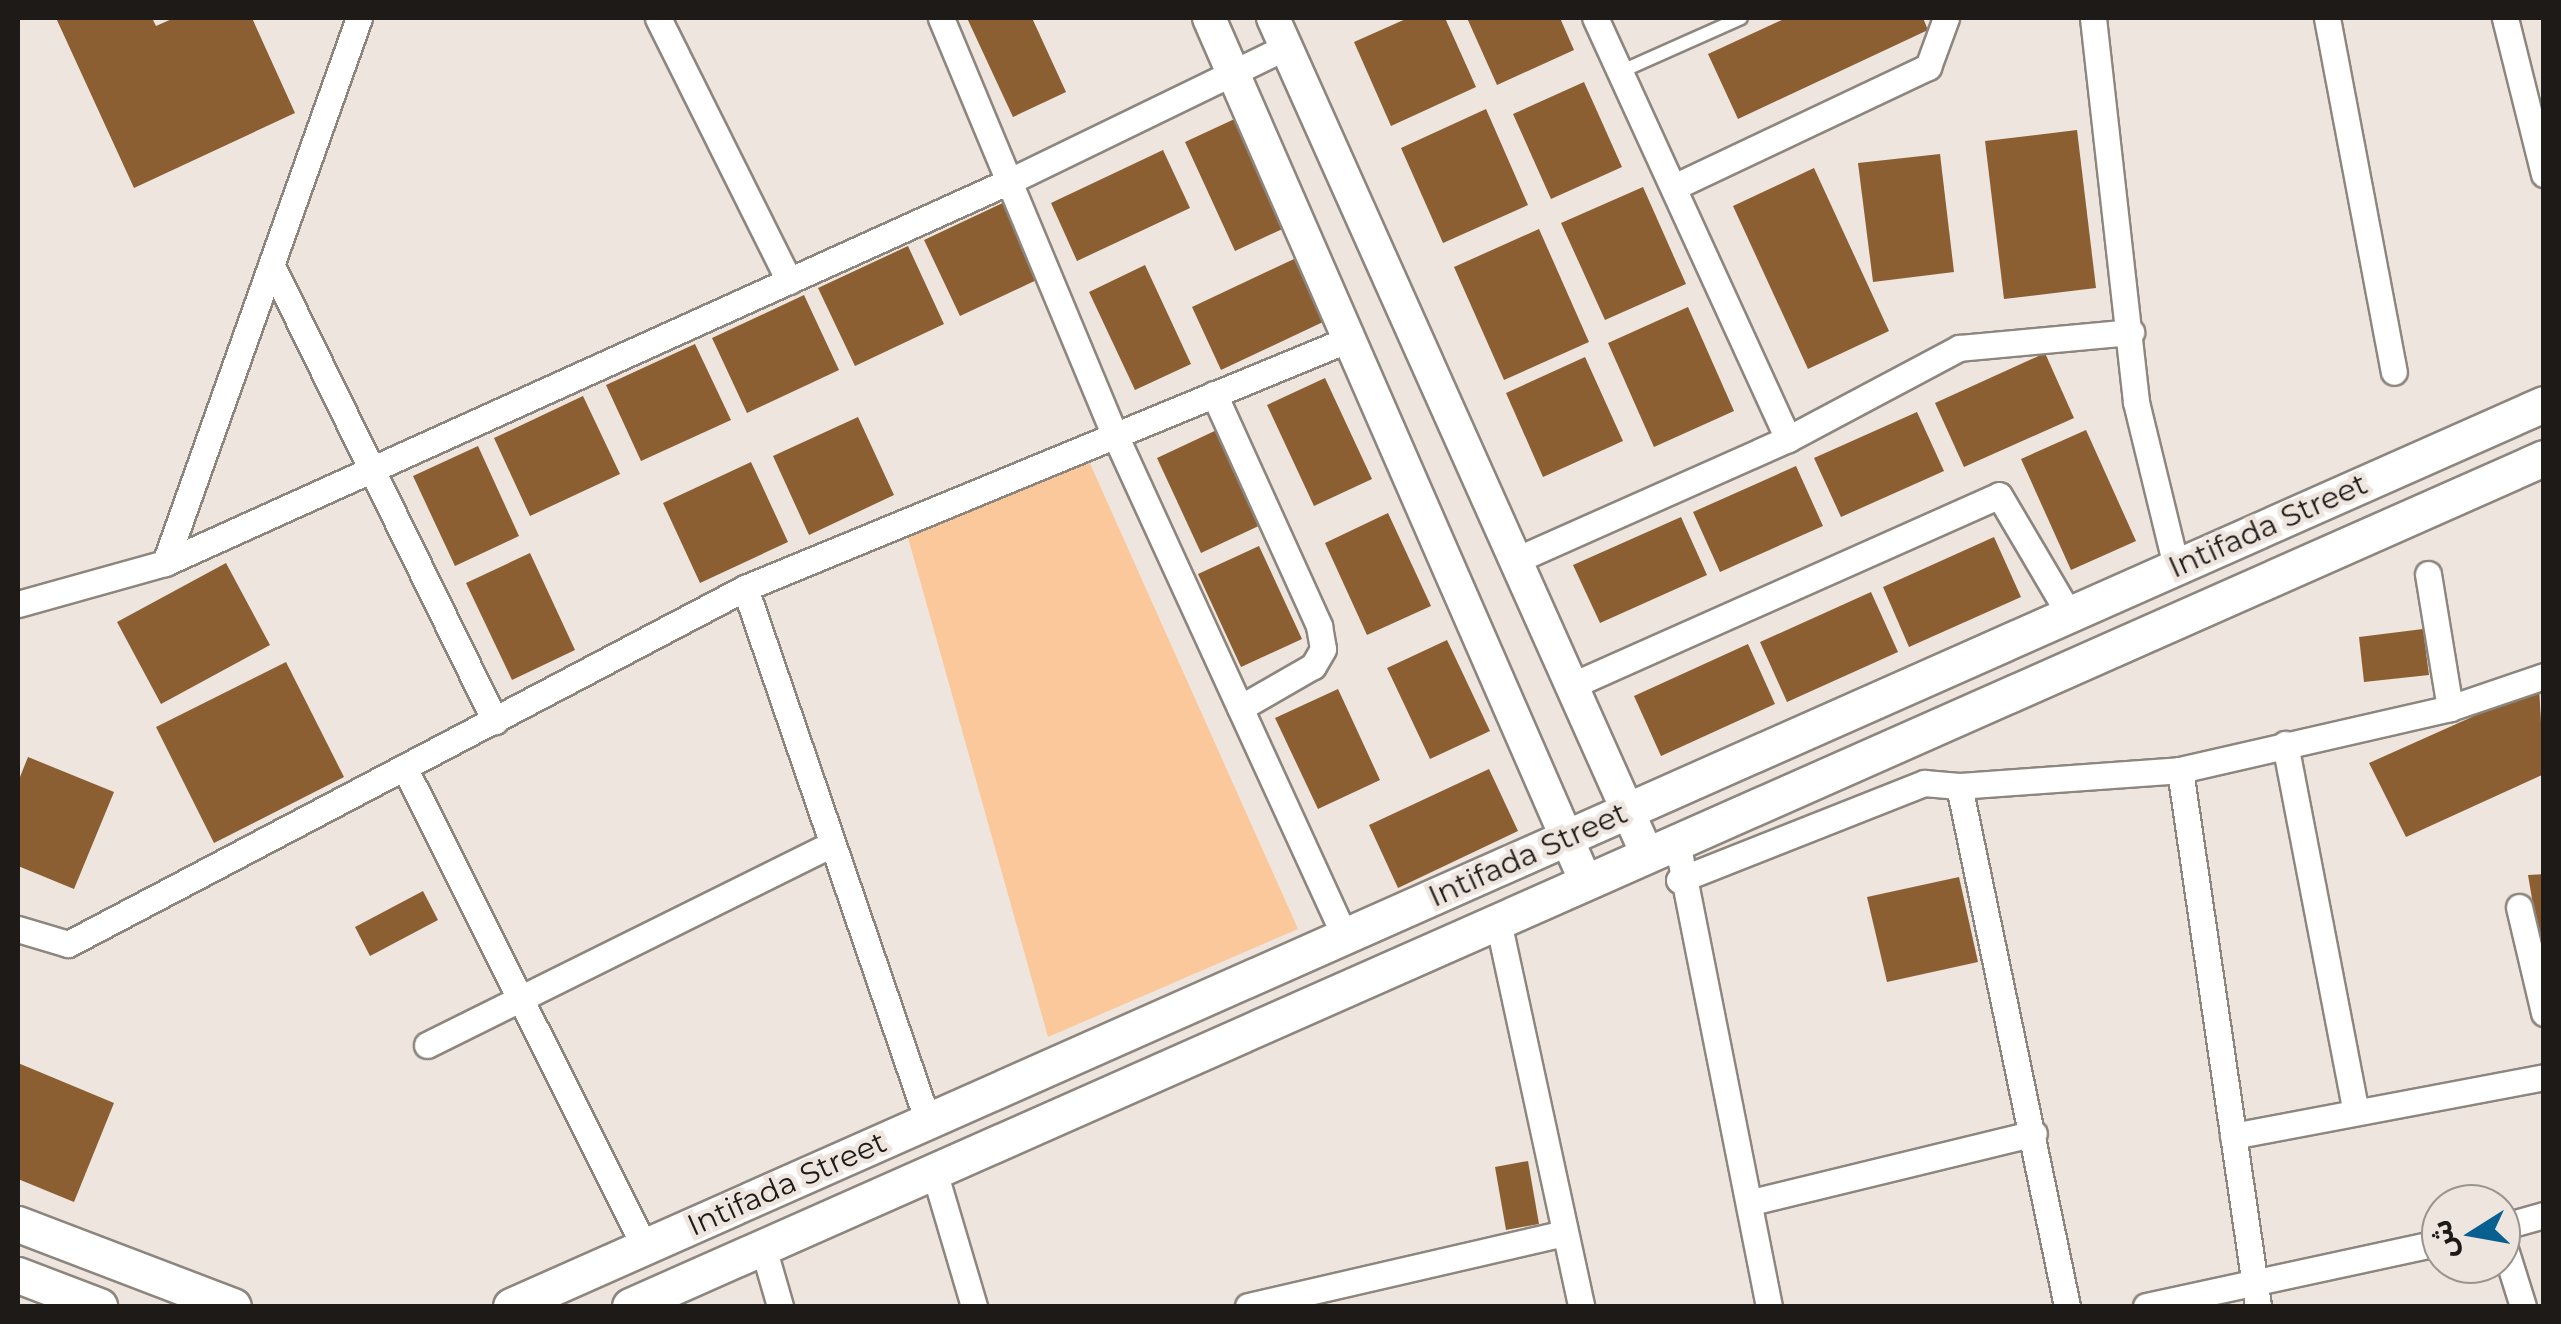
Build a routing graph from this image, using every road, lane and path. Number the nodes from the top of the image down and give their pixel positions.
1 (358, 18) edge
2 (658, 18) edge
3 (940, 18) edge
4 (1209, 18) edge
5 (1596, 18) edge
6 (1741, 18) edge
7 (1946, 18) edge
8 (2093, 18) edge
9 (2327, 18) edge
10 (2504, 18) edge
11 (1280, 32) edge
12 (1622, 71) junction
13 (1234, 74) junction
14 (2544, 174) edge
15 (1014, 179) junction
16 (1676, 186) junction
17 (272, 266) junction
18 (788, 281) junction
19 (2132, 332) junction
20 (1349, 339) junction
21 (2394, 372) dead end
22 (1214, 394) junction
23 (2544, 404) edge
24 (1115, 435) junction
25 (1788, 439) junction
26 (2544, 458) edge
27 (372, 470) junction
28 (1516, 560) junction
29 (165, 563) junction
30 (2176, 566) junction
31 (2428, 574) dead end
32 (746, 588) junction
33 (18, 604) edge
34 (2068, 614) junction
35 (2544, 676) edge
36 (1572, 685) junction
37 (1240, 708) junction
38 (2450, 708) junction
39 (495, 721) junction
40 (2286, 744) junction
41 (405, 769) junction
42 (2180, 770) junction
43 (1959, 786) junction
44 (1628, 810) junction
45 (1566, 838) junction
46 (830, 845) junction
47 (1662, 848) junction
48 (1679, 880) junction
49 (1586, 882) junction
50 (2519, 907) dead end
51 (1498, 921) junction
52 (18, 929) edge
53 (1345, 937) junction
54 (519, 996) junction
55 (2544, 1013) edge
56 (427, 1045) dead end
57 (2544, 1077) edge
58 (2355, 1108) junction
59 (928, 1122) junction
60 (2034, 1132) junction
61 (2233, 1136) junction
62 (934, 1171) junction
63 (1752, 1202) junction
64 (18, 1224) edge
65 (1565, 1233) junction
66 (645, 1247) junction
67 (763, 1247) junction
68 (2421, 1248) edge
69 (18, 1275) edge
70 (2256, 1296) edge
71 (98, 1306) edge
72 (233, 1306) edge
73 (512, 1306) edge
74 (630, 1306) edge
75 (780, 1306) edge
76 (974, 1306) edge
77 (1248, 1306) edge
78 (1581, 1306) edge
79 (1769, 1306) edge
80 (2067, 1306) edge
81 (2146, 1306) edge

1 - 17 street
2 - 18 street
3 - 15 street
4 - 13 street
5 - 12 street
6 - 12 lane
7 - 16 street
8 - 19 street
9 - 21 street
10 - 14 street
11 - 13 street
11 - 28 street
12 - 16 street
13 - 15 street
13 - 20 street
15 - 18 street
15 - 24 street
16 - 25 street
17 - 27 street
17 - 29 street
18 - 27 street
19 - 25 street
19 - 30 street
20 - 22 street
20 - 45 street
22 - 24 street
22 - 37 street
23 - 30 main road, Intifada Street
24 - 32 street
24 - 37 street
25 - 28 street
26 - 47 main road, Intifada Street
27 - 29 street
27 - 39 street
28 - 36 street
29 - 33 street
30 - 34 main road, Intifada Street
31 - 38 street
32 - 39 street
32 - 46 street
34 - 36 street
34 - 44 main road, Intifada Street
35 - 38 street
36 - 44 street
37 - 53 street
38 - 40 street
39 - 41 street
40 - 42 street
40 - 58 street
41 - 52 street
41 - 54 street
42 - 43 street
42 - 61 street
43 - 48 street
43 - 60 street
44 - 45 main road, Intifada Street
44 - 47 street
45 - 49 street
45 - 53 main road, Intifada Street
46 - 54 street
46 - 59 street
47 - 48 street
47 - 49 main road, Intifada Street
48 - 63 street
49 - 51 main road, Intifada Street
50 - 55 street
51 - 62 main road, Intifada Street
51 - 65 street
53 - 59 main road, Intifada Street
54 - 56 street
54 - 66 street
57 - 58 street
58 - 61 street
59 - 66 main road, Intifada Street
60 - 63 street
60 - 80 street
61 - 70 street
62 - 67 main road, Intifada Street
62 - 76 street
63 - 79 street
64 - 72 main road
65 - 77 street
65 - 78 street
66 - 73 main road, Intifada Street
67 - 74 main road, Intifada Street
67 - 75 street
68 - 70 street
69 - 71 main road
70 - 81 street

